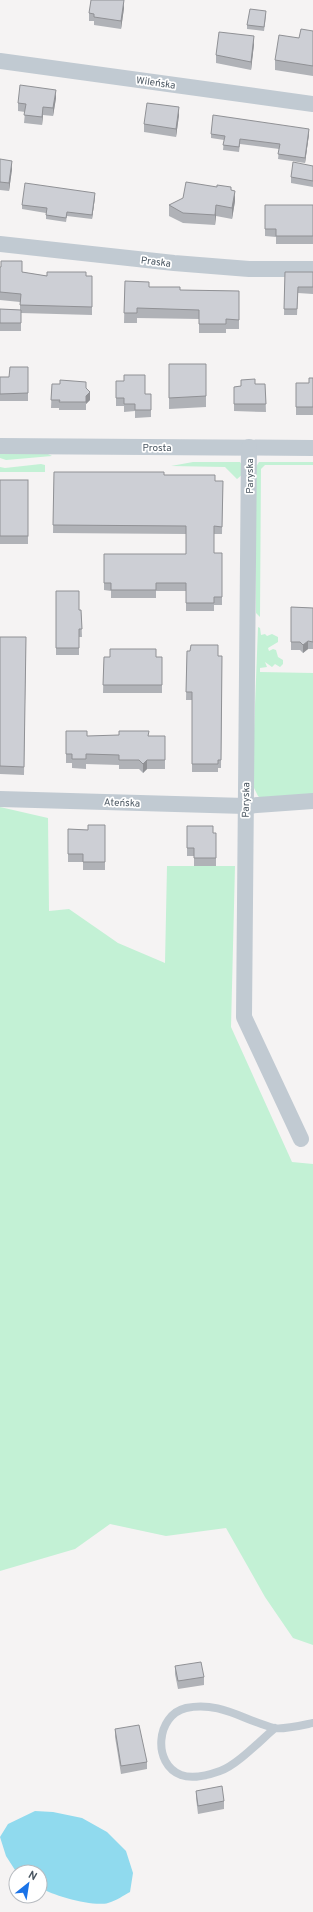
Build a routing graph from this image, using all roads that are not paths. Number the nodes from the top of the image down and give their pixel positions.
1 (0, 61) edge
2 (313, 104) edge
3 (0, 244) edge
4 (313, 269) edge
5 (0, 446) edge
6 (249, 447) junction
7 (313, 448) edge
8 (0, 799) edge
9 (313, 801) edge
10 (245, 806) junction
11 (301, 1140) dead end
12 (313, 1724) edge
13 (275, 1728) junction

1 - 2 street, Wileńska
3 - 4 street, Praska
5 - 6 street, Prosta
6 - 7 street, Prosta
6 - 10 street, Paryska
8 - 10 street, Ateńska
9 - 10 street, Ateńska
10 - 11 street, Paryska
12 - 13 lane
13 - 13 lane

